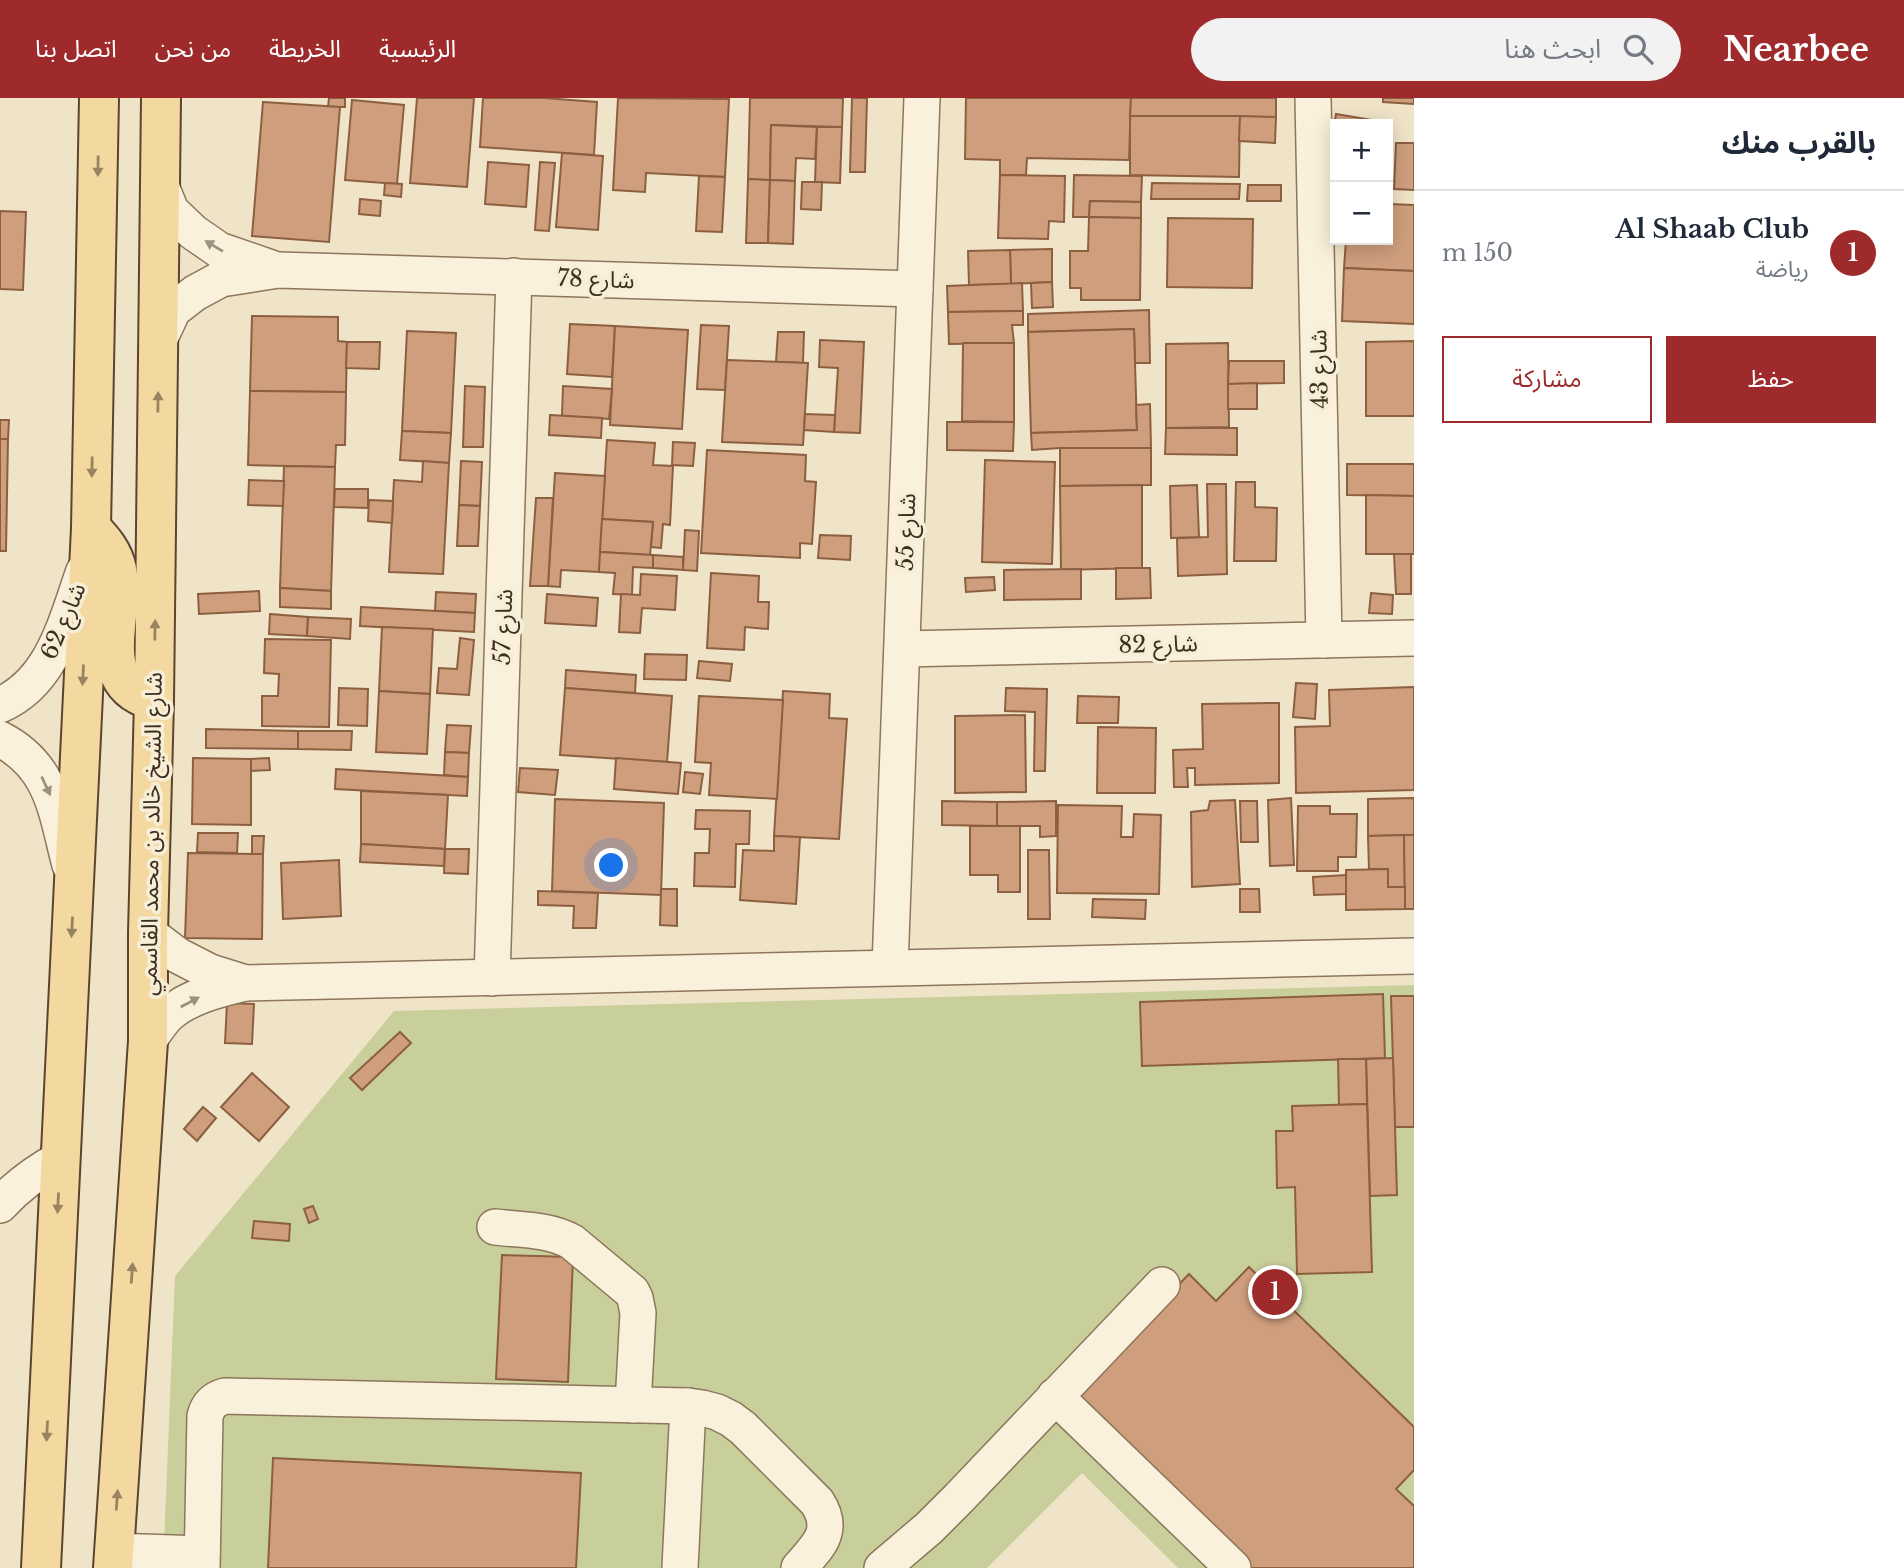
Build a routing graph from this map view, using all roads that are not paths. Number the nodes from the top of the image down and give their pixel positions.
1 (99, 98) edge
2 (162, 98) edge
3 (922, 98) edge
4 (1313, 98) edge
5 (160, 186) junction
6 (278, 270) junction
7 (514, 276) junction
8 (915, 289) junction
9 (159, 340) junction
10 (90, 543) junction
11 (1414, 638) edge
12 (1324, 640) junction
13 (902, 649) junction
14 (154, 701) junction
15 (0, 705) edge
16 (0, 739) edge
17 (74, 878) junction
18 (148, 933) junction
19 (1414, 956) edge
20 (890, 967) junction
21 (492, 978) junction
22 (245, 983) junction
23 (148, 1041) junction
24 (60, 1159) junction
25 (2, 1200) edge
26 (495, 1227) dead end
27 (1162, 1285) dead end
28 (1055, 1396) junction
29 (633, 1405) junction
30 (688, 1406) junction
31 (113, 1559) edge
32 (202, 1561) edge
33 (41, 1568) edge
34 (680, 1568) edge
35 (799, 1568) edge
36 (882, 1568) edge
37 (1233, 1568) edge

1 -> 10 main road
2 - 5 main road, شارع الشيخ خالد بن محمد القاسمي
3 - 8 street, شارع 55
4 - 12 street, شارع 43
6 -> 5 street, شارع 78
5 - 9 main road, شارع الشيخ خالد بن محمد القاسمي
6 - 7 street, شارع 78
6 - 9 street, شارع 78
7 - 8 street, شارع 78
7 - 21 street, شارع 57
8 - 13 street, شارع 55
14 -> 9 main road, شارع الشيخ خالد بن محمد القاسمي
10 - 14 main road
10 - 15 street, شارع 62
10 -> 17 main road
11 - 12 street, شارع 82
12 - 13 street, شارع 82
13 - 20 street, شارع 55
14 - 18 main road, شارع الشيخ خالد بن محمد القاسمي
16 -> 17 street
17 -> 24 main road
18 - 22 street
18 - 23 main road, شارع الشيخ خالد بن محمد القاسمي
19 - 20 street
20 - 21 street
21 - 22 street
23 -> 22 street
31 -> 23 main road, شارع الشيخ خالد بن محمد القاسمي
24 - 25 street
24 -> 33 main road
26 - 29 street
27 - 28 street
28 - 36 street
28 - 37 street
29 - 30 street
29 - 32 street
30 - 34 street
30 - 35 street
31 - 32 street

